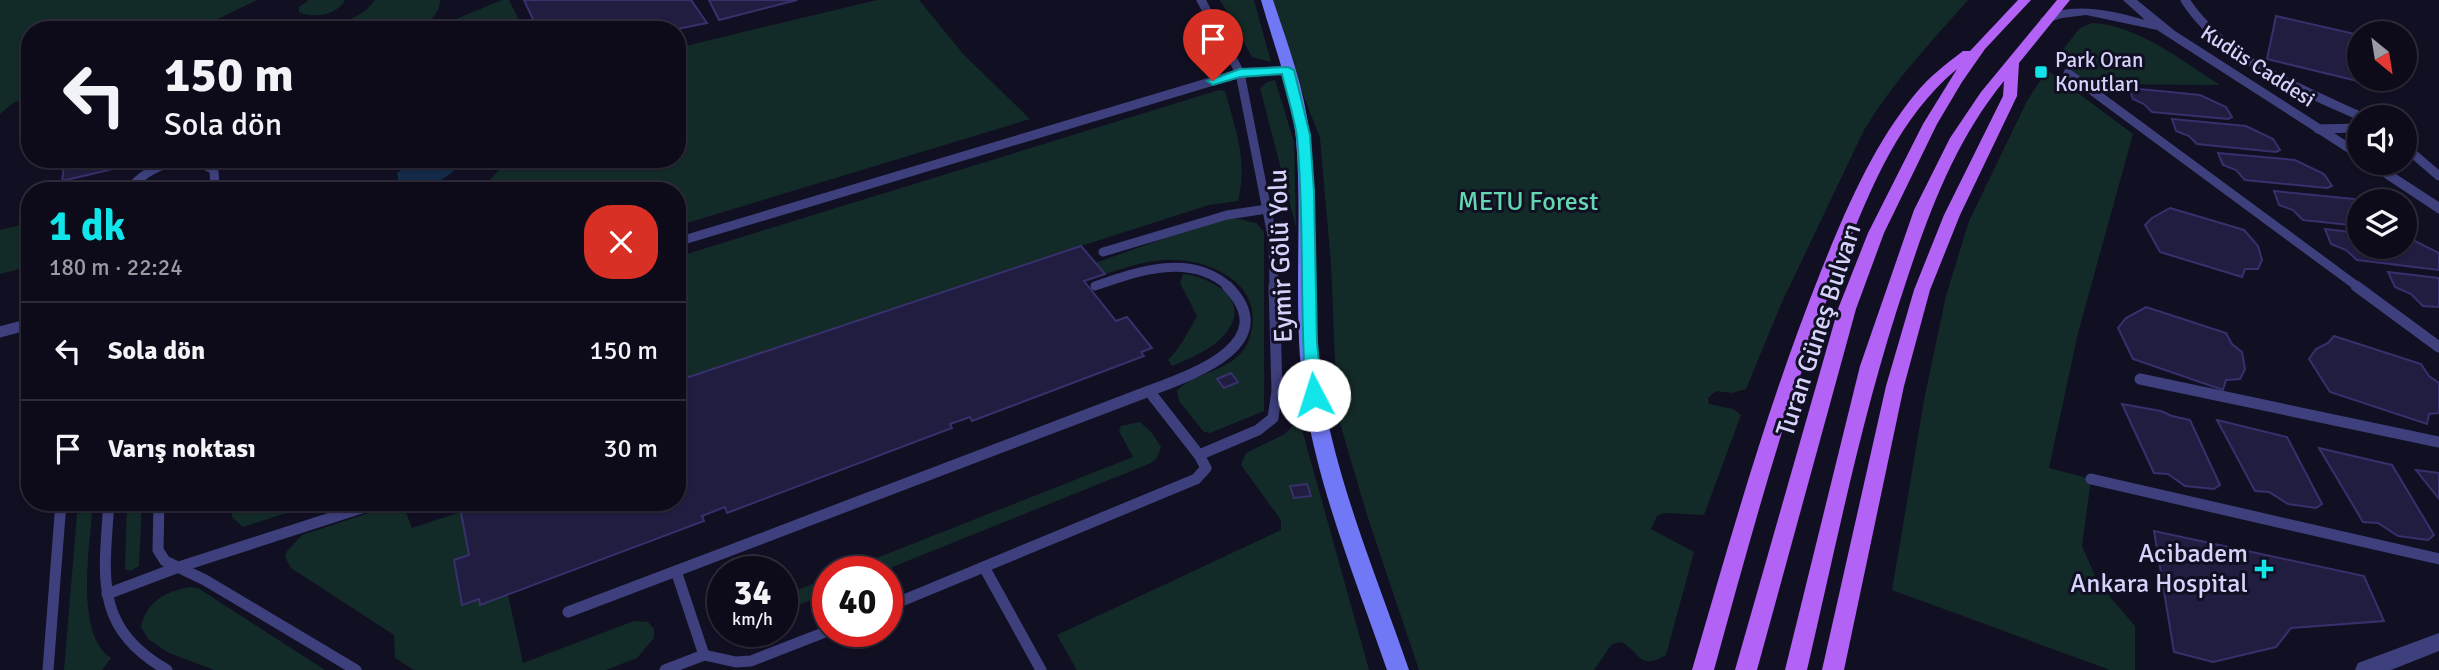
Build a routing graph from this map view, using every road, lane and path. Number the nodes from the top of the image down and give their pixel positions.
1 (1201, 0) edge
2 (1267, 0) edge
3 (2025, 0) edge
4 (2063, 0) edge
5 (2129, 0) edge
6 (2185, 0) edge
7 (2046, 19) junction
8 (2170, 34) junction
9 (1980, 46) junction
10 (2013, 59) junction
11 (1288, 70) junction
12 (2067, 72) dead end
13 (1240, 73) junction
14 (2347, 110) edge
15 (2347, 128) edge
16 (2318, 129) junction
17 (2347, 148) edge
18 (2417, 157) edge
19 (158, 168) edge
20 (2387, 175) edge
21 (2439, 176) edge
22 (134, 182) edge
23 (1267, 209) junction
24 (2439, 209) edge
25 (686, 239) edge
26 (1103, 252) dead end
27 (1095, 286) dead end
28 (21, 326) edge
29 (0, 332) edge
30 (2439, 346) edge
31 (2140, 379) dead end
32 (1149, 391) junction
33 (2439, 442) edge
34 (1199, 455) junction
35 (2091, 479) dead end
36 (60, 511) edge
37 (108, 511) edge
38 (159, 511) edge
39 (352, 511) edge
40 (2439, 559) edge
41 (984, 567) junction
42 (176, 568) junction
43 (676, 571) junction
44 (107, 594) junction
45 (903, 600) edge
46 (568, 612) dead end
47 (812, 637) edge
48 (2439, 642) edge
49 (704, 654) junction
50 (158, 669) edge
51 (47, 670) edge
52 (356, 670) edge
53 (665, 670) edge
54 (1041, 670) edge
55 (1398, 670) edge
56 (1703, 670) edge
57 (1746, 670) edge
58 (1796, 670) edge
59 (1833, 670) edge
60 (2366, 670) edge

1 - 13 lane
2 - 11 street, Eymir Gölü Yolu
3 - 9 main road, Turan Güneş Bulvarı
4 - 7 main road
5 - 8 street, Kudüs Caddesi
6 - 14 lane
7 - 8 street, Kudüs Caddesi
7 - 10 main road
8 - 16 street, Kudüs Caddesi
9 - 56 main road
9 - 57 main road, Turan Güneş Bulvarı
10 - 58 main road
10 - 59 main road
11 - 13 lane
11 - 55 street, Eymir Gölü Yolu
12 - 30 lane
13 - 23 lane
13 - 25 lane
15 - 16 lane
16 - 17 street, Kudüs Caddesi
18 - 21 lane
19 - 22 lane
20 - 24 street
23 - 26 lane
23 - 34 lane
27 - 32 lane
28 - 29 lane
31 - 33 lane
32 - 34 lane
32 - 43 lane
34 - 41 lane
35 - 40 lane
36 - 51 lane
37 - 44 lane
38 - 42 lane
39 - 42 lane
41 - 45 lane
41 - 54 lane
42 - 44 lane
42 - 52 lane
43 - 46 lane
43 - 49 lane
44 - 50 lane
47 - 49 lane
48 - 60 street
49 - 53 lane

